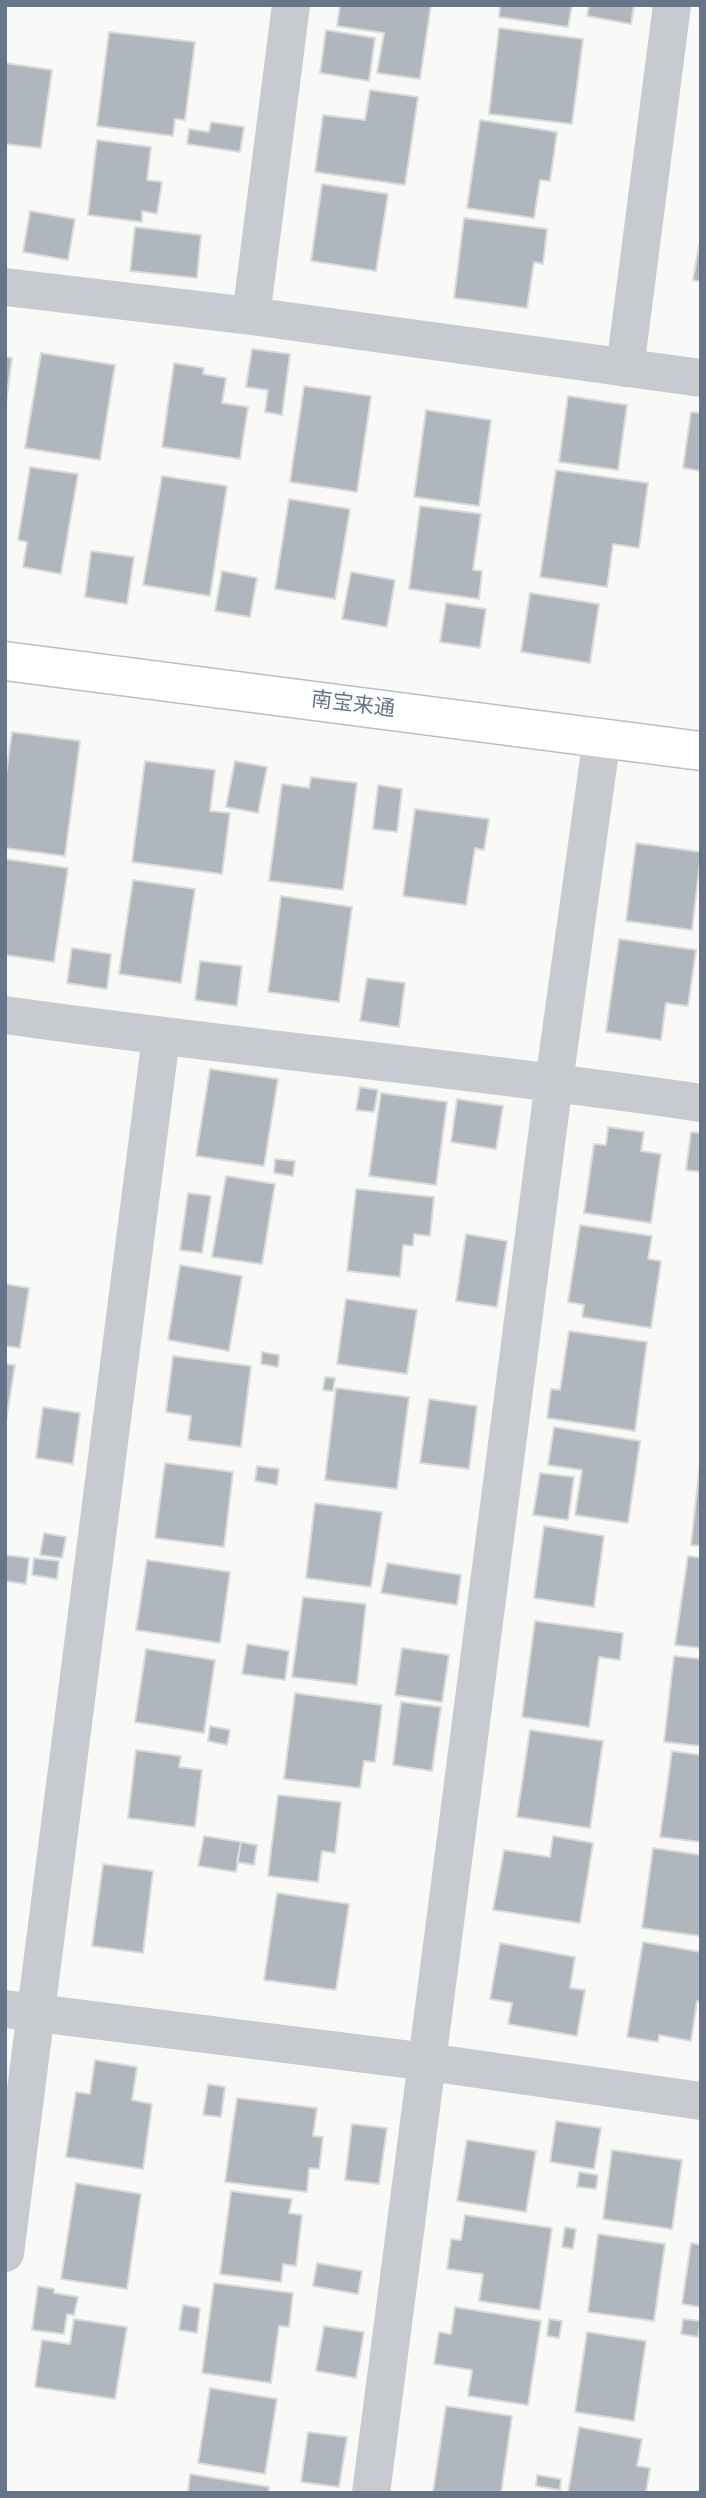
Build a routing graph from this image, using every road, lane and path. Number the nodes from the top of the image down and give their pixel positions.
1 (291, 5) edge
2 (672, 5) edge
3 (5, 288) edge
4 (251, 316) junction
5 (625, 368) junction
6 (701, 378) edge
7 (5, 661) edge
8 (602, 737) junction
9 (701, 751) edge
10 (5, 1015) edge
11 (161, 1037) junction
12 (554, 1082) junction
13 (701, 1103) edge
14 (21, 2011) edge
15 (428, 2062) junction
16 (701, 2101) edge
17 (5, 2253) edge
18 (371, 2493) edge

1 - 4 street
2 - 5 street
3 - 4 street
4 - 5 street
5 - 6 street
7 - 8 street, 南宝来通
8 - 9 street, 南宝来通
8 - 12 street
10 - 11 street
11 - 12 street
11 - 14 street
12 - 13 street
12 - 15 street
14 - 15 street
14 - 17 street
15 - 16 street
15 - 18 street

